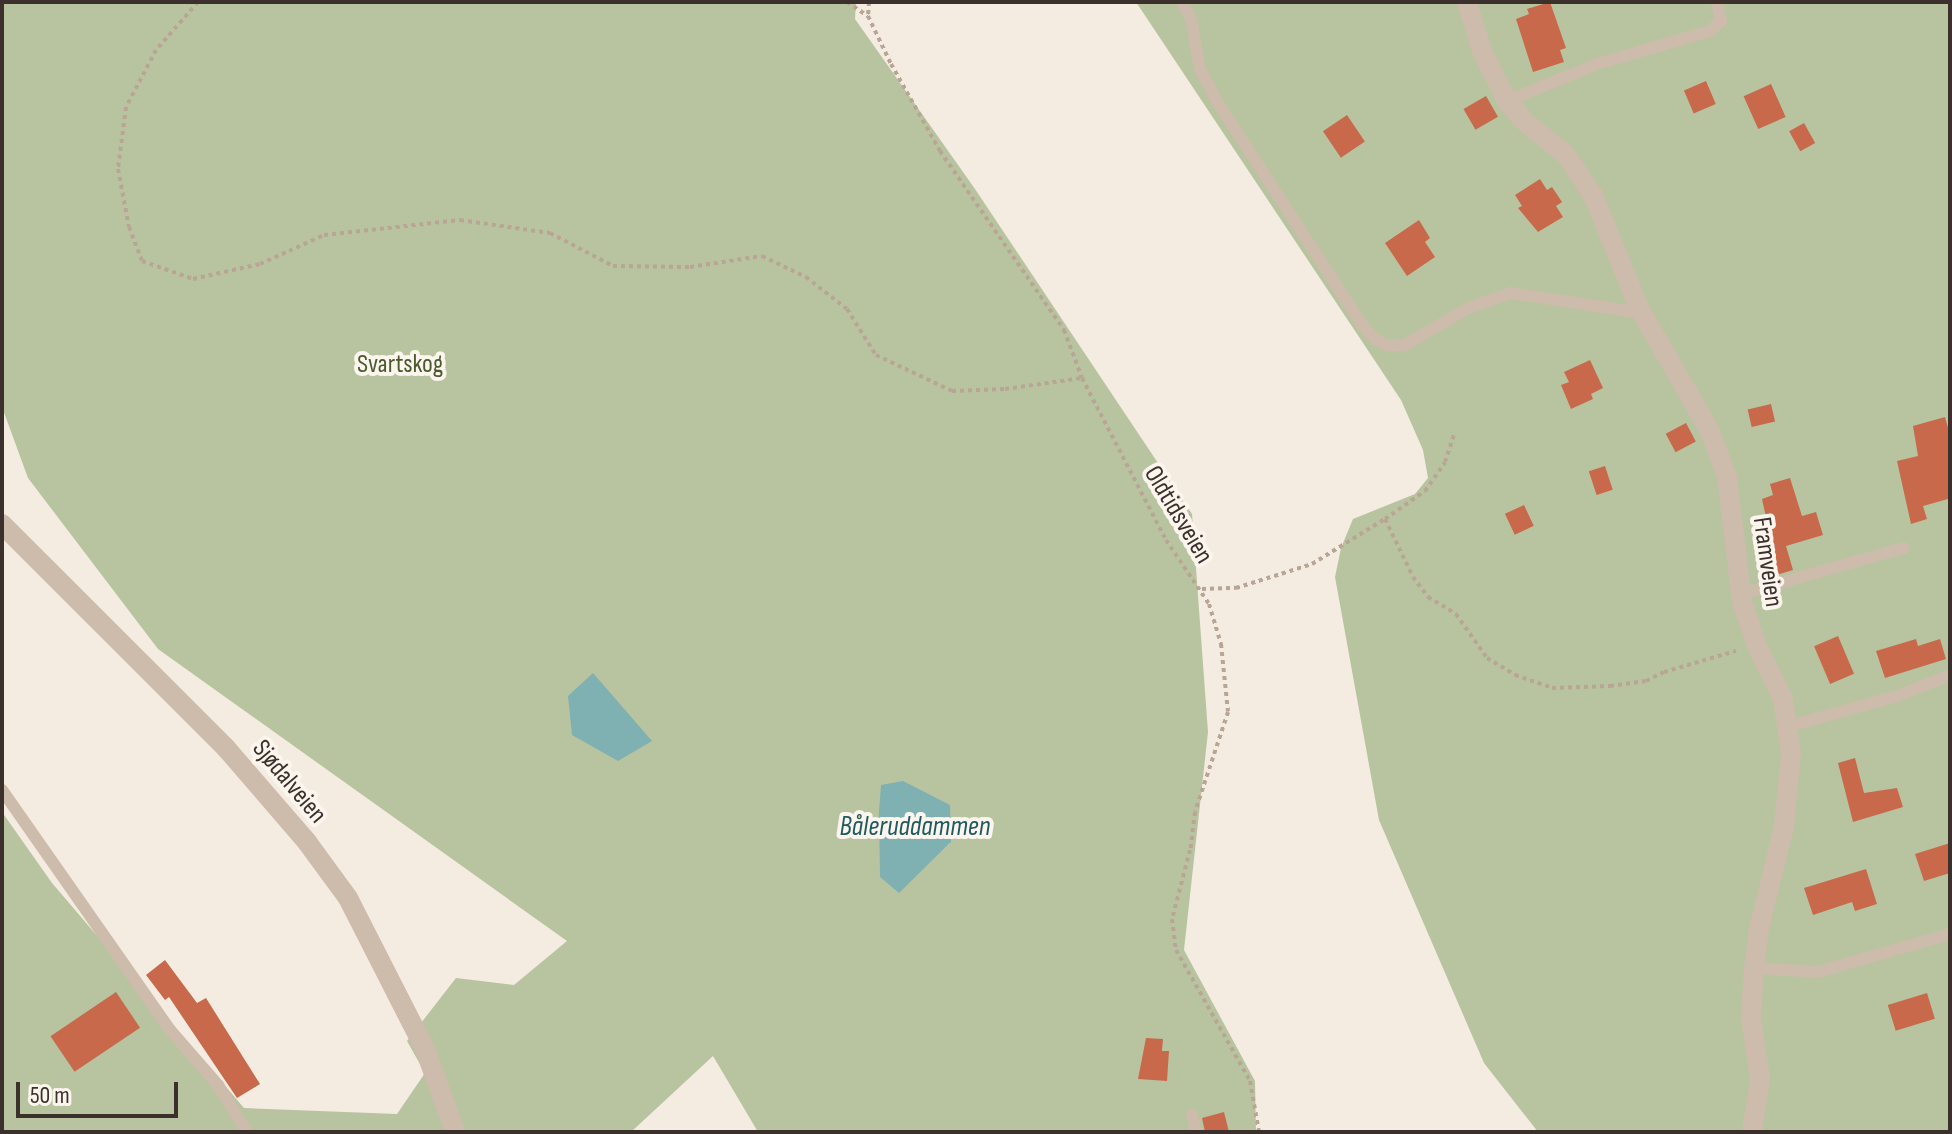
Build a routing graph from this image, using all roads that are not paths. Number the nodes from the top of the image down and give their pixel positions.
1 (1182, 2) edge
2 (1467, 2) edge
3 (1717, 2) edge
4 (1507, 101) junction
5 (1639, 308) junction
6 (2, 524) edge
7 (1904, 548) dead end
8 (1741, 594) junction
9 (1950, 675) edge
10 (1790, 726) junction
11 (2, 790) edge
12 (1950, 934) edge
13 (1754, 968) junction
14 (1192, 1115) dead end
15 (247, 1132) edge
16 (455, 1132) edge
17 (1196, 1132) edge
18 (1752, 1132) edge

1 - 5 lane
2 - 4 street, Framveien
3 - 4 lane
4 - 5 street, Framveien
5 - 8 street, Framveien
6 - 16 street, Sjødalveien
7 - 8 lane
8 - 10 street, Framveien
9 - 10 lane
10 - 13 street, Framveien
11 - 15 lane
12 - 13 lane
13 - 18 street, Framveien
14 - 17 lane

